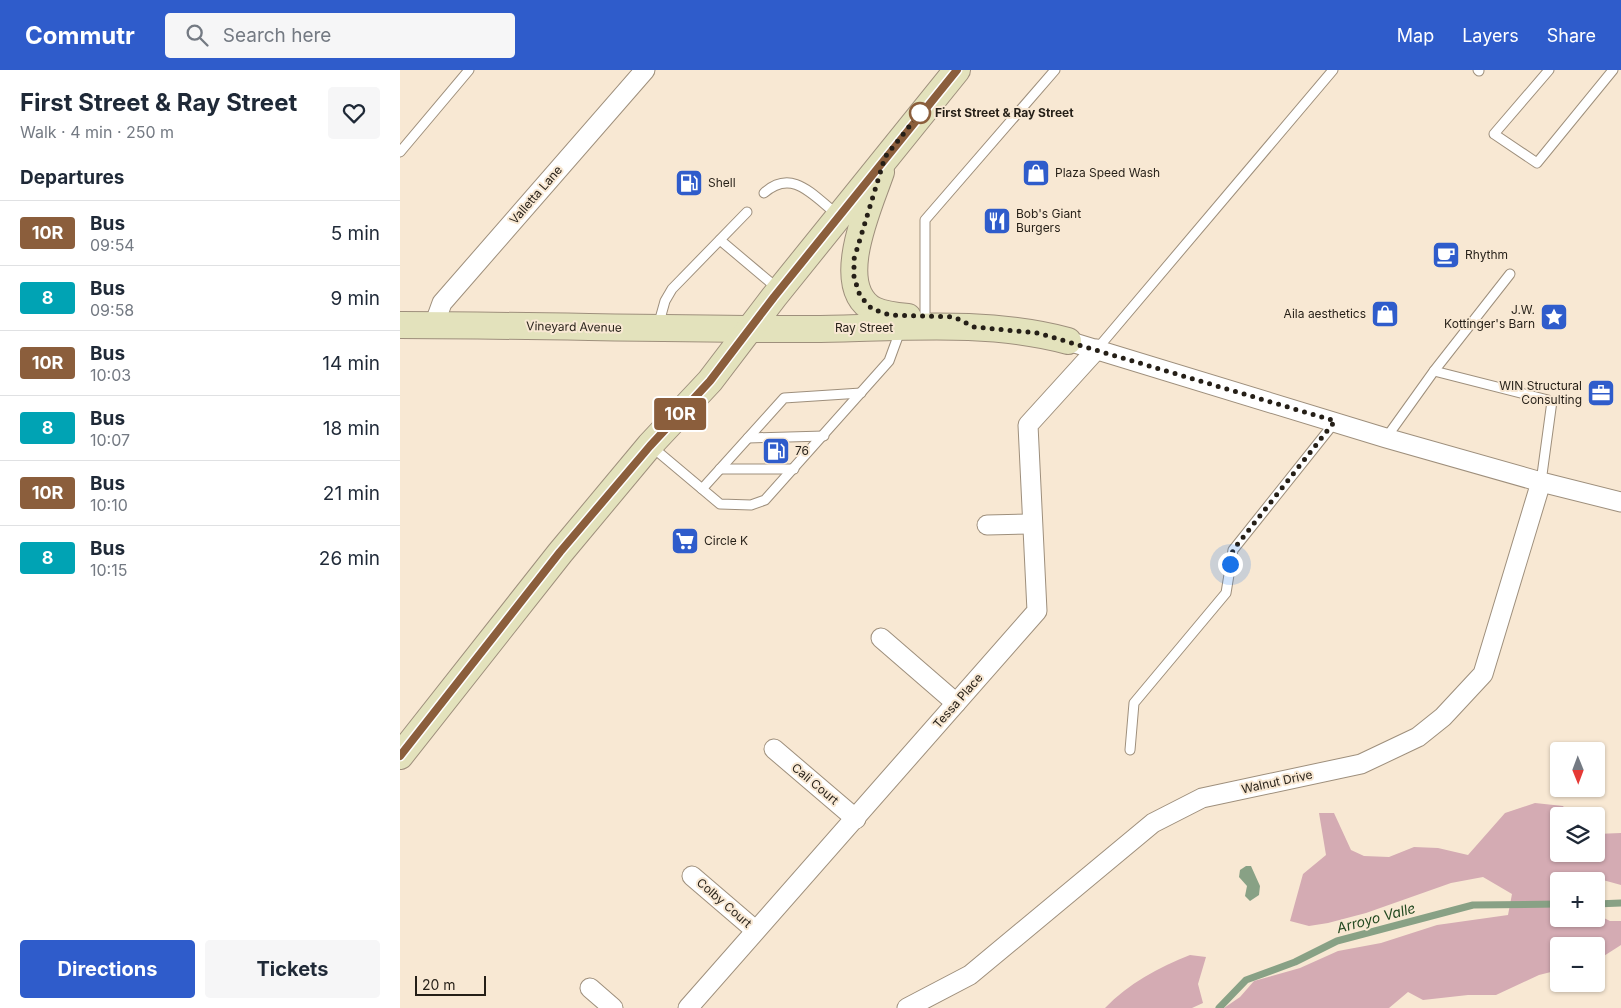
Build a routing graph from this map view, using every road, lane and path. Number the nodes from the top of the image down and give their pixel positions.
1 (469, 70) edge
2 (645, 70) edge
3 (957, 70) edge
4 (1054, 70) edge
5 (1333, 70) edge
6 (1549, 70) edge
7 (1613, 70) edge
8 (400, 152) edge
9 (885, 157) junction
10 (764, 193) dead end
11 (747, 212) dead end
12 (838, 216) junction
13 (720, 240) junction
14 (1510, 274) dead end
15 (779, 290) junction
16 (925, 318) junction
17 (400, 325) edge
18 (434, 325) junction
19 (974, 327) junction
20 (658, 328) junction
21 (749, 328) junction
22 (901, 328) junction
23 (1068, 341) joint
24 (1097, 349) junction
25 (1434, 371) junction
26 (861, 393) junction
27 (1335, 421) junction
28 (824, 436) junction
29 (748, 438) junction
30 (1386, 438) junction
31 (650, 446) junction
32 (794, 468) junction
33 (720, 469) junction
34 (1541, 482) junction
35 (702, 490) junction
36 (1621, 502) edge
37 (1032, 524) junction
38 (988, 525) dead end
39 (881, 638) dead end
40 (956, 703) junction
41 (774, 749) dead end
42 (1130, 750) dead end
43 (400, 756) edge
44 (856, 819) junction
45 (692, 876) dead end
46 (755, 930) junction
47 (590, 988) dead end
48 (613, 1008) edge
49 (688, 1008) edge
50 (907, 1008) edge

1 - 8 lane
2 - 18 street, Valletta Lane
3 - 9 street
4 - 16 lane
5 - 24 lane
6 - 7 lane
9 - 12 street
9 - 16 street
10 - 12 lane
11 - 13 lane
12 - 15 street
13 - 15 lane
13 - 20 lane
14 - 25 lane
15 - 21 street
16 - 19 street
17 - 18 street, Vineyard Avenue
18 - 20 street, Vineyard Avenue
19 - 22 street, Ray Street
19 - 23 street, Ray Street
20 - 21 street, Vineyard Avenue
21 - 22 street, Ray Street
21 - 31 street
22 - 26 lane
23 - 24 street
24 - 27 street
24 - 37 street, Tessa Place
25 - 30 lane
25 - 34 lane
26 - 28 lane
26 - 29 lane
27 - 30 street
27 - 42 lane
28 - 29 lane
28 - 32 lane
29 - 33 lane
30 - 34 street
31 - 35 lane
31 - 43 street
32 - 33 lane
32 - 35 lane
33 - 35 lane
34 - 36 street
34 - 50 street, Walnut Drive
37 - 38 street
37 - 40 street, Tessa Place
39 - 40 street
40 - 44 street, Tessa Place
41 - 44 street, Cali Court
44 - 46 street, Tessa Place
45 - 46 street, Colby Court
46 - 49 street, Tessa Place
47 - 48 street

